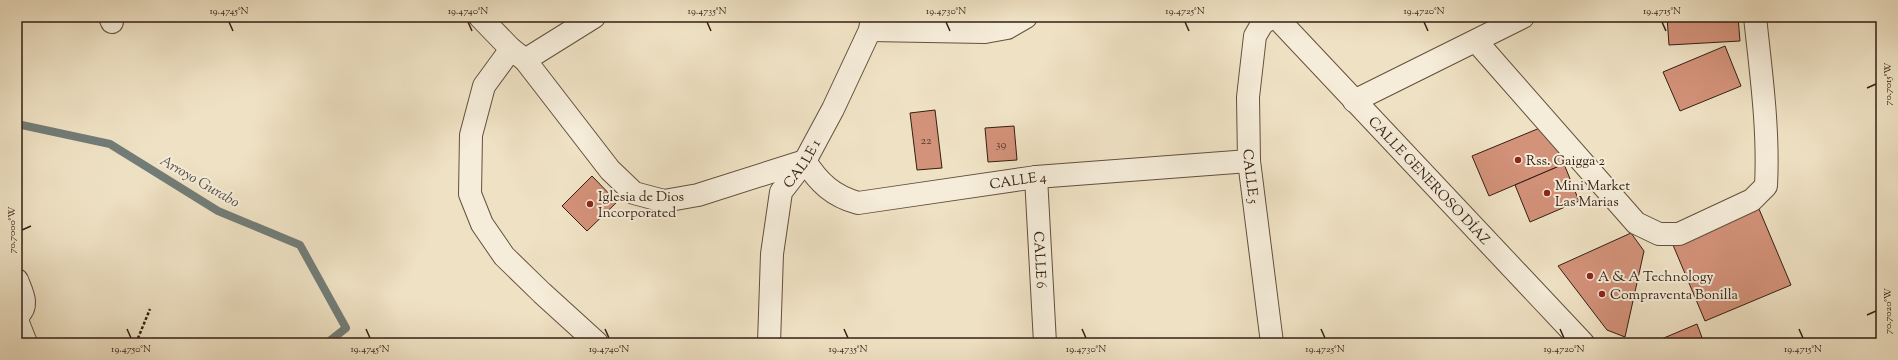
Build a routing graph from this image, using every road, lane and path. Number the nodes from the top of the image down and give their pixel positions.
1 (480, 17) edge
2 (594, 17) edge
3 (1026, 17) edge
4 (1272, 17) edge
5 (1276, 17) edge
6 (1523, 17) edge
7 (1755, 17) edge
8 (871, 23) edge
9 (1476, 41) junction
10 (518, 55) junction
11 (1354, 101) junction
12 (1249, 160) junction
13 (805, 161) junction
14 (1036, 177) junction
15 (17, 280) edge
16 (150, 309) dead end
17 (17, 316) edge
18 (17, 320) edge
19 (26, 343) edge
20 (136, 343) edge
21 (597, 343) edge
22 (769, 343) edge
23 (1045, 343) edge
24 (1272, 343) edge
25 (1583, 343) edge

1 - 10 street
2 - 10 street
3 - 8 street
4 - 12 street, CALLE 5
5 - 11 street, CALLE GENEROSO DÍAZ
6 - 9 street
7 - 9 street
8 - 13 street, CALLE 1
9 - 11 street
10 - 13 street
10 - 21 street
11 - 25 street, CALLE GENEROSO DÍAZ
12 - 14 street, CALLE 4
12 - 24 street, CALLE 5
13 - 14 street, CALLE 4
13 - 22 street, CALLE 1
14 - 23 street, CALLE 6
15 - 17 street
16 - 20 path
18 - 19 street

